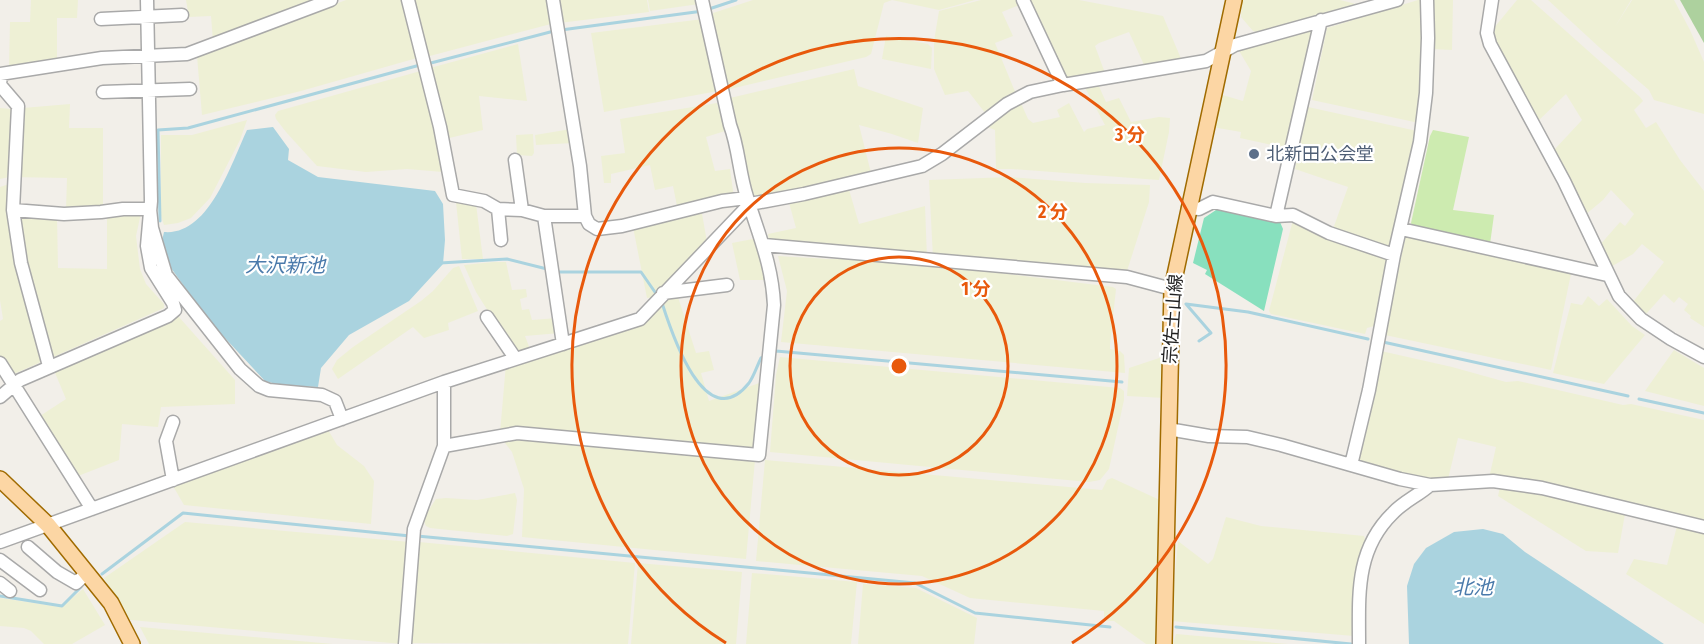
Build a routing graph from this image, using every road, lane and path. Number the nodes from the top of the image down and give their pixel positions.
1 (147, 0) edge
2 (331, 0) edge
3 (408, 0) edge
4 (553, 0) edge
5 (702, 0) edge
6 (1023, 0) edge
7 (1234, 0) edge
8 (1397, 0) edge
9 (1427, 0) edge
10 (1492, 0) edge
11 (182, 15) dead end
12 (147, 17) junction
13 (100, 19) dead end
14 (1321, 20) junction
15 (1222, 53) junction
16 (149, 55) junction
17 (0, 74) edge
18 (1063, 85) junction
19 (190, 89) dead end
20 (149, 91) junction
21 (103, 92) dead end
22 (0, 98) edge
23 (14, 100) junction
24 (515, 160) dead end
25 (748, 201) junction
26 (1188, 208) junction
27 (150, 209) junction
28 (498, 209) junction
29 (14, 210) junction
30 (522, 210) junction
31 (544, 216) junction
32 (585, 216) junction
33 (1276, 216) junction
34 (1401, 229) junction
35 (501, 240) dead end
36 (764, 245) junction
37 (1394, 255) junction
38 (1607, 274) junction
39 (727, 285) dead end
40 (1172, 289) junction
41 (663, 293) junction
42 (487, 317) dead end
43 (563, 344) junction
44 (1704, 357) edge
45 (515, 358) junction
46 (0, 363) edge
47 (49, 366) junction
48 (444, 382) junction
49 (13, 384) junction
50 (0, 398) edge
51 (342, 419) junction
52 (173, 422) dead end
53 (1168, 429) junction
54 (444, 446) junction
55 (1351, 465) junction
56 (0, 479) edge
57 (173, 480) junction
58 (1431, 485) junction
59 (92, 509) junction
60 (48, 525) junction
61 (1704, 527) edge
62 (0, 542) edge
63 (28, 547) dead end
64 (0, 560) edge
65 (87, 573) junction
66 (0, 583) edge
67 (40, 590) dead end
68 (10, 591) dead end
69 (132, 644) edge
70 (405, 644) edge
71 (1164, 644) edge
72 (1359, 644) edge

1 - 12 street
2 - 16 street
3 - 28 street
4 - 32 street
5 - 25 street
6 - 18 street
7 - 15 main road, 宗佐土山線
8 - 14 street
9 - 34 street
10 - 38 street
11 - 12 street
12 - 13 street
12 - 16 street
14 - 15 street
14 - 33 street
15 - 18 street
15 - 26 main road, 宗佐土山線
16 - 17 street
16 - 20 street
17 - 23 street
18 - 25 street
19 - 20 street
20 - 21 street
20 - 27 street
22 - 23 street
23 - 29 street
24 - 30 street
25 - 32 street
25 - 36 street
25 - 41 street
26 - 33 street
26 - 40 main road, 宗佐土山線
27 - 29 street
27 - 47 street
27 - 51 street
28 - 30 street
28 - 35 street
29 - 47 street
30 - 31 street
31 - 32 street
31 - 43 street
33 - 37 street
34 - 37 street
34 - 38 street
36 - 40 street
36 - 54 street
37 - 55 street
38 - 44 street
39 - 41 street
40 - 53 main road, 宗佐土山線
41 - 43 street
42 - 45 street
43 - 45 street
45 - 48 street
46 - 49 street
47 - 49 street
48 - 51 street
48 - 54 street
49 - 50 street
49 - 59 street
51 - 57 street
52 - 57 street
53 - 55 street
53 - 71 main road, 宗佐土山線
54 - 70 street
55 - 58 street
56 - 60 main road
57 - 59 street
58 - 61 street
58 - 72 street
59 - 60 street
60 - 62 street
60 - 65 main road
63 - 65 street
64 - 67 street
65 - 69 main road
66 - 68 street

